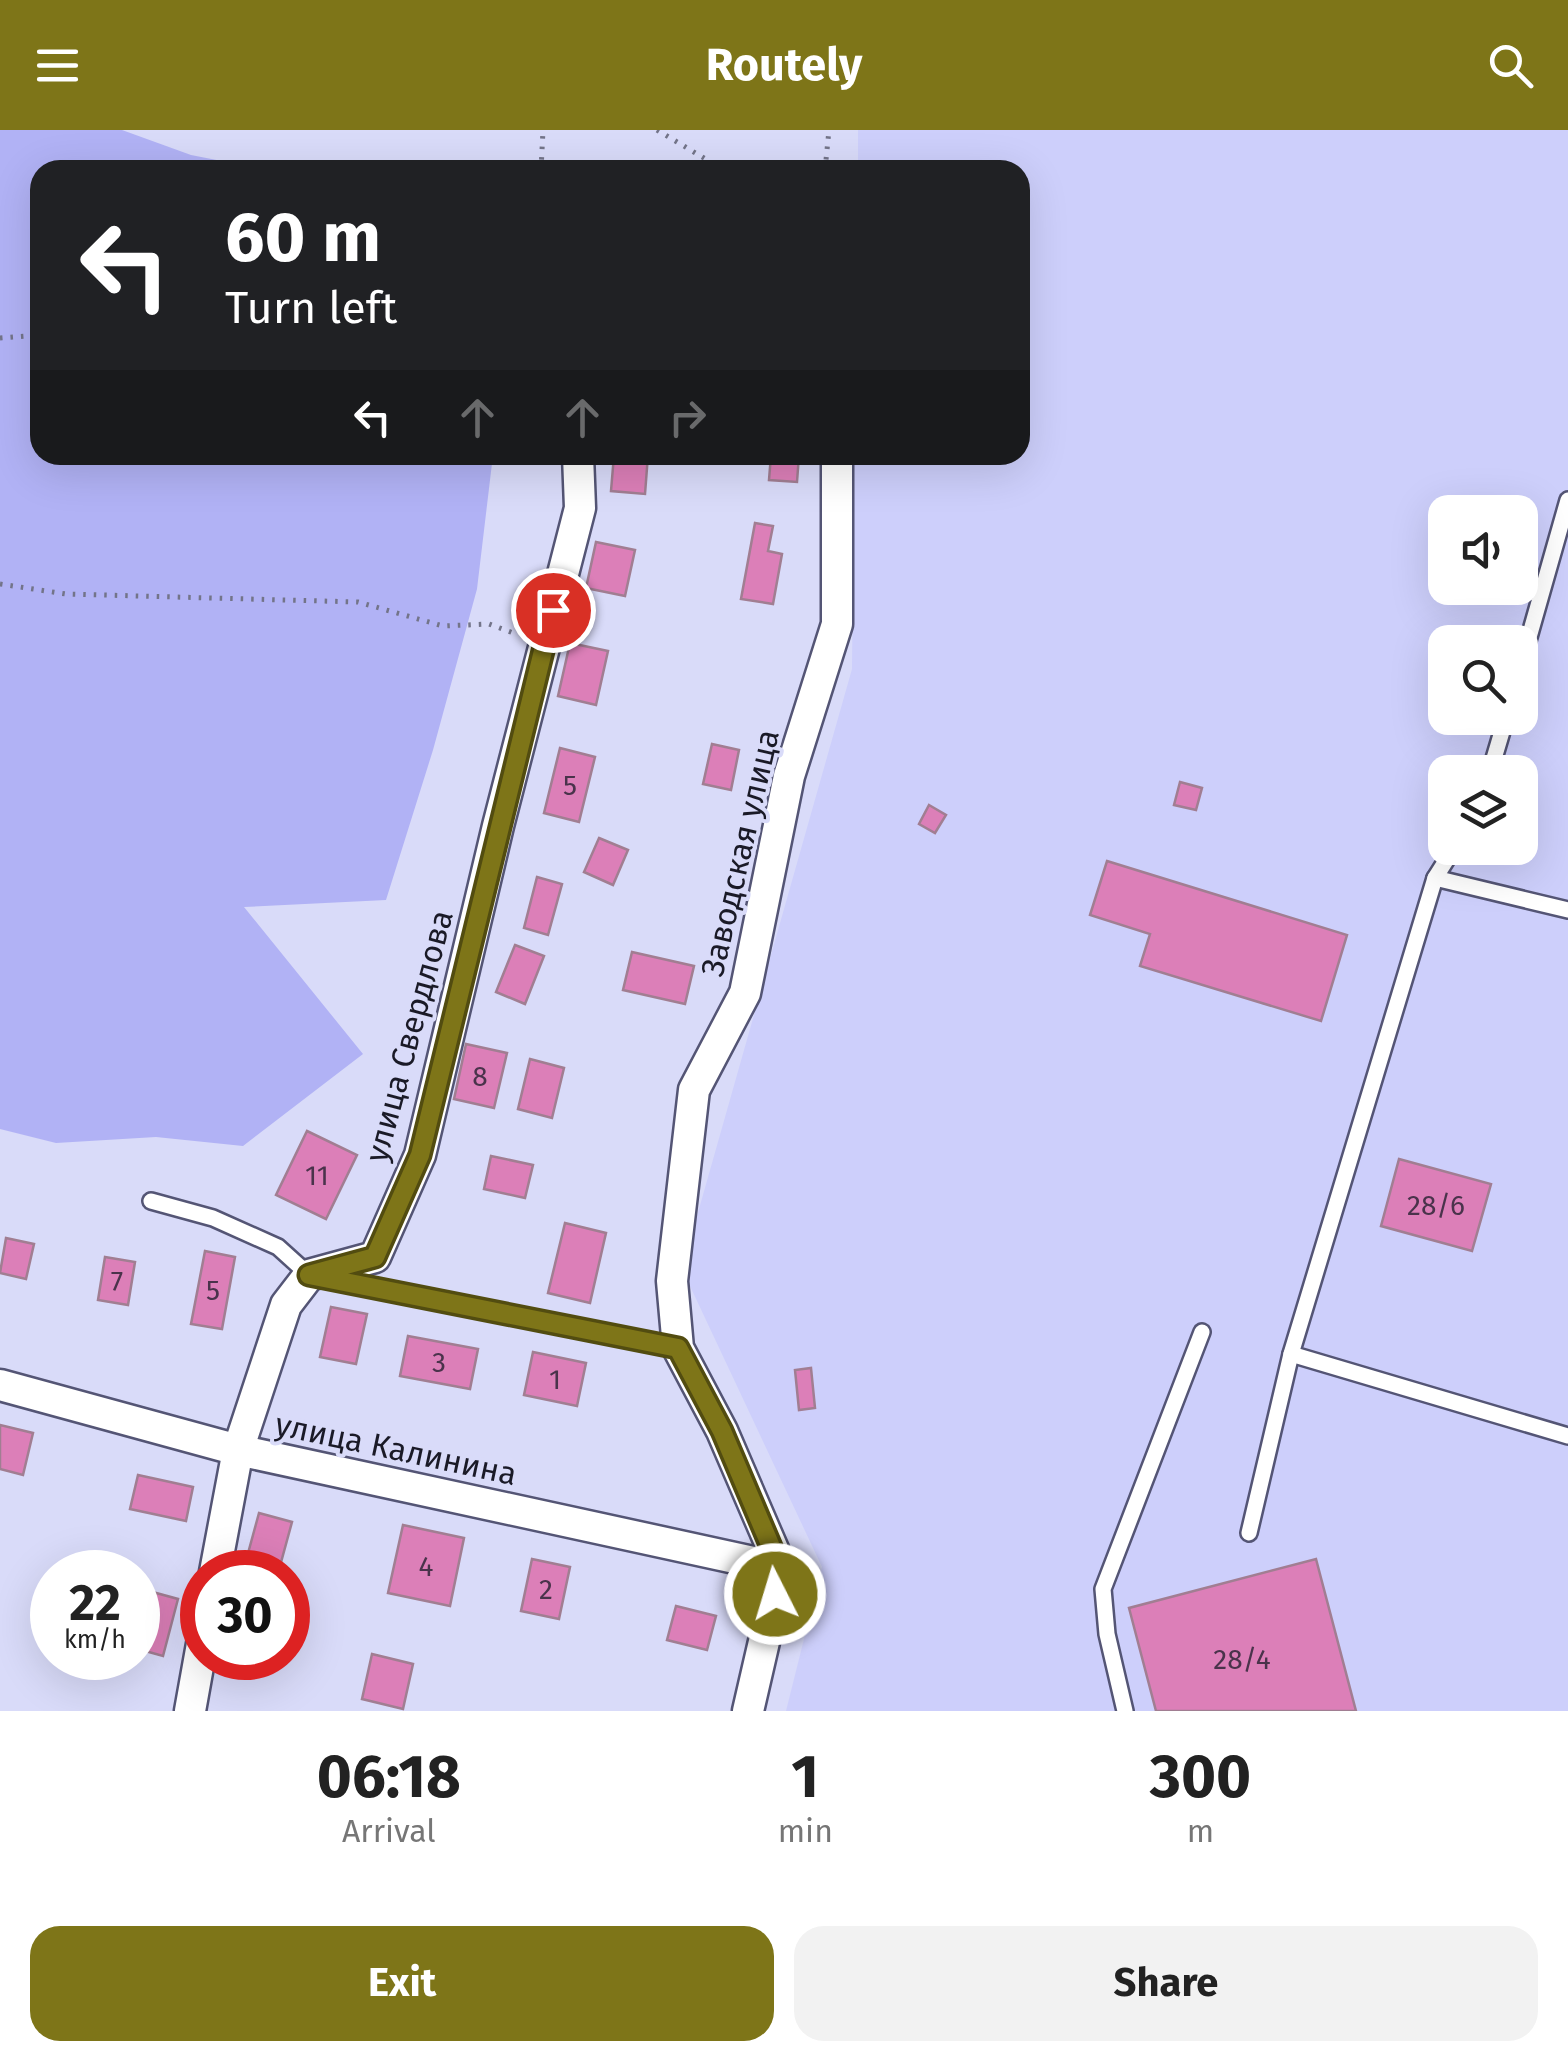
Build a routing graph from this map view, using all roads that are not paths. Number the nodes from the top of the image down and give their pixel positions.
1 (578, 465) edge
2 (837, 465) edge
3 (1568, 500) edge
4 (1532, 625) edge
5 (1443, 865) edge
6 (1435, 878) junction
7 (1568, 910) edge
8 (152, 1202) dead end
9 (309, 1275) junction
10 (1202, 1332) dead end
11 (678, 1348) junction
12 (1291, 1354) junction
13 (0, 1385) edge
14 (1568, 1436) edge
15 (238, 1450) junction
16 (1250, 1533) dead end
17 (220, 1550) edge
18 (780, 1568) junction
19 (196, 1680) edge
20 (190, 1711) edge
21 (748, 1711) edge
22 (1125, 1711) edge

1 - 9 street, улица Свердлова
2 - 11 street, Заводская улица
3 - 4 lane
5 - 6 lane
6 - 7 lane
6 - 12 lane
8 - 9 lane
9 - 11 lane
9 - 15 street
10 - 22 lane
11 - 18 street, Заводская улица
12 - 14 lane
12 - 16 lane
13 - 15 street, улица Калинина
15 - 17 street
15 - 18 street, улица Калинина
18 - 21 street
19 - 20 street

